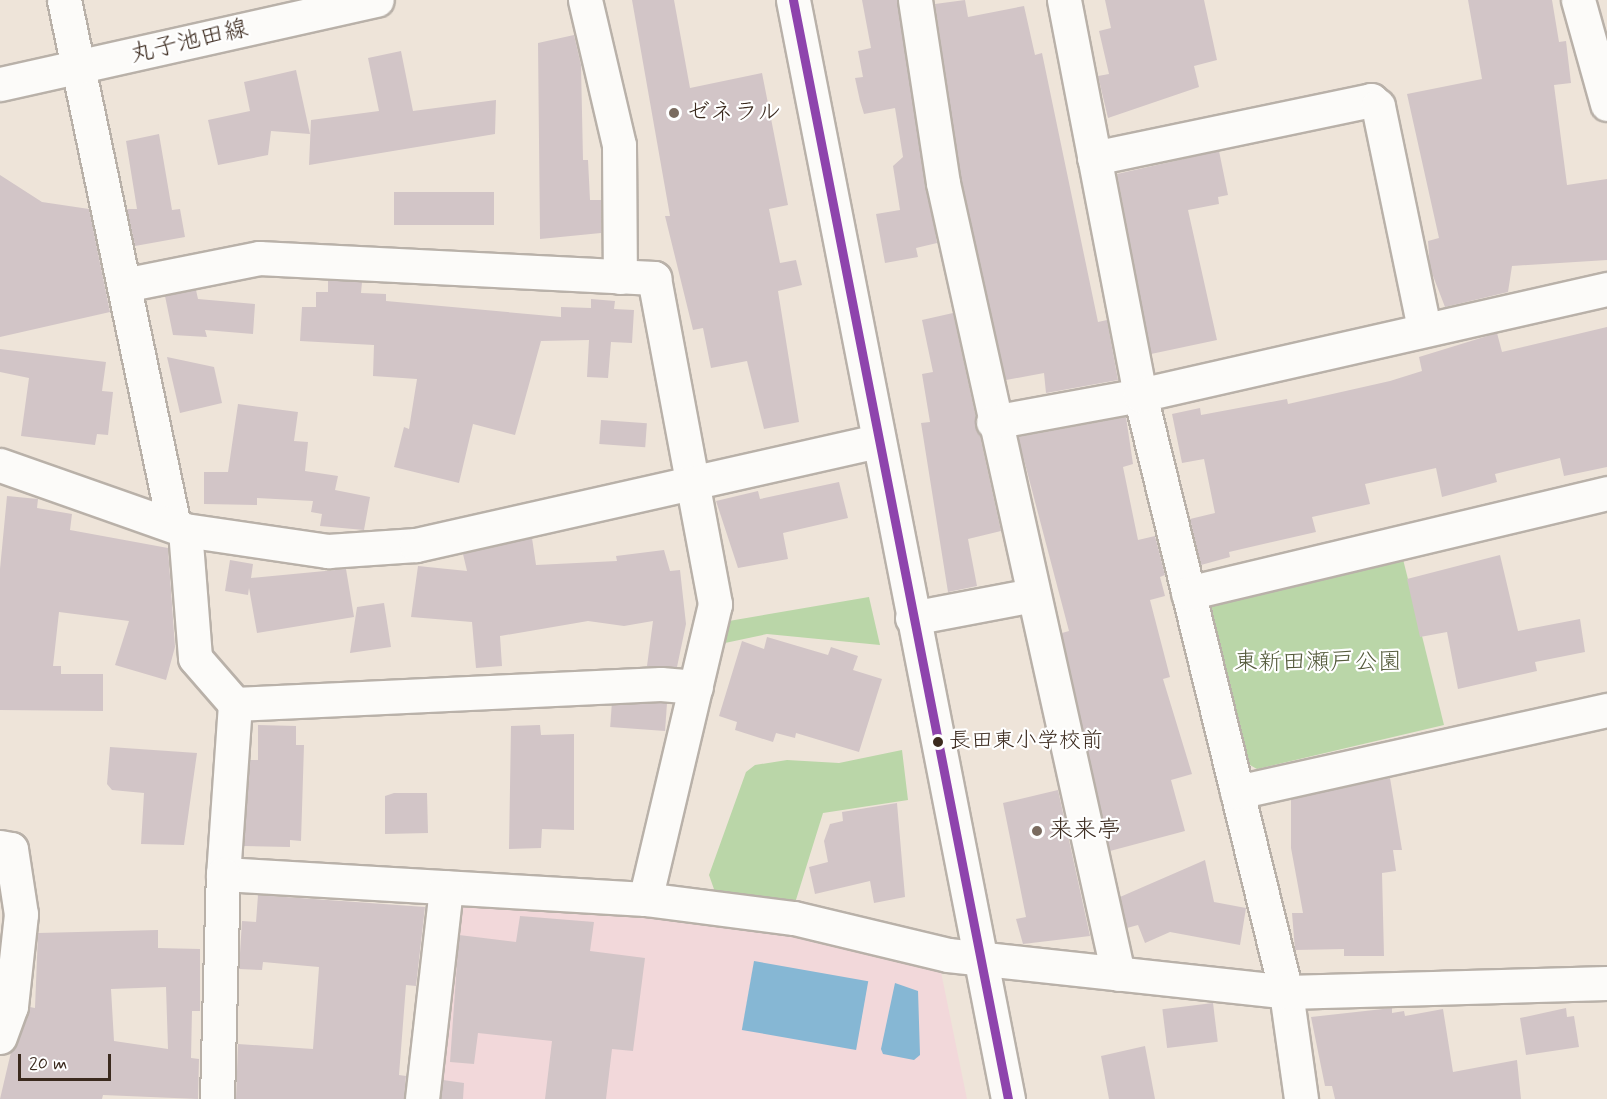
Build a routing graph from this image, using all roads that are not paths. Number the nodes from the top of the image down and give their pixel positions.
1 (64, 0) edge
2 (377, 0) edge
3 (585, 0) edge
4 (793, 0) edge
5 (915, 0) edge
6 (1064, 0) edge
7 (1578, 0) edge
8 (77, 67) junction
9 (0, 84) edge
10 (1607, 104) edge
11 (1094, 158) junction
12 (620, 277) junction
13 (124, 285) junction
14 (1607, 289) edge
15 (1424, 329) junction
16 (1140, 395) junction
17 (993, 422) junction
18 (877, 441) junction
19 (0, 465) edge
20 (688, 484) junction
21 (1607, 493) edge
22 (179, 528) junction
23 (1188, 593) junction
24 (1033, 595) junction
25 (912, 618) junction
26 (696, 687) junction
27 (235, 704) junction
28 (1607, 710) edge
29 (1237, 792) junction
30 (0, 847) edge
31 (223, 874) junction
32 (446, 887) junction
33 (645, 898) junction
34 (980, 959) junction
35 (1118, 974) junction
36 (1607, 983) edge
37 (1286, 992) junction
38 (0, 1037) edge
39 (217, 1099) edge
40 (422, 1099) edge
41 (1008, 1099) edge
42 (1301, 1099) edge

1 - 8 street
2 - 8 street, 丸子池田線
3 - 12 street
4 - 18 street
5 - 17 street
6 - 11 street
7 - 10 street
8 - 9 street, 丸子池田線
8 - 13 street
11 - 15 street
11 - 16 street
12 - 13 street
12 - 20 street
13 - 22 street
14 - 15 street
15 - 16 street
16 - 17 street
16 - 23 street
17 - 24 street
18 - 20 street
18 - 25 street
19 - 22 street
20 - 22 street
20 - 26 street
21 - 23 street
22 - 27 street
23 - 29 street
24 - 25 street
24 - 35 street
25 - 34 street
26 - 27 street
26 - 33 street
27 - 31 street
28 - 29 street
29 - 37 street
30 - 38 street
31 - 32 street
31 - 39 street
32 - 33 street
32 - 40 street
33 - 34 street
34 - 35 street
34 - 41 street
35 - 37 street
36 - 37 street
37 - 42 street

